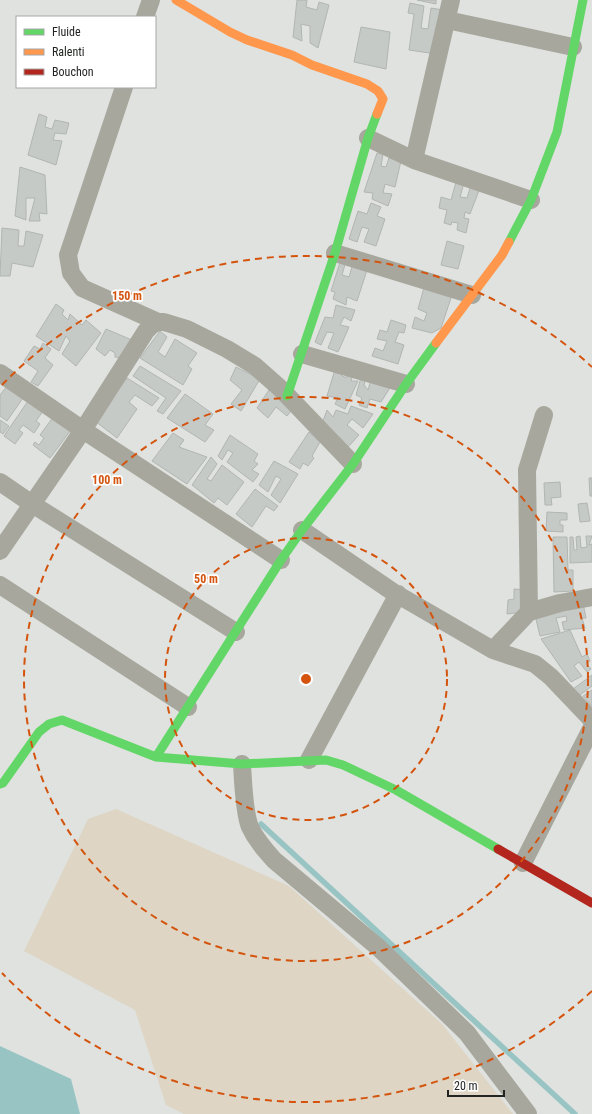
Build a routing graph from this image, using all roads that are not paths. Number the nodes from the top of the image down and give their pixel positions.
1 (151, 0) edge
2 (176, 0) edge
3 (451, 0) edge
4 (583, 0) edge
5 (145, 16) edge
6 (447, 20) junction
7 (574, 47) junction
8 (124, 88) edge
9 (368, 138) junction
10 (414, 160) junction
11 (531, 200) junction
12 (335, 253) junction
13 (472, 295) junction
14 (158, 322) junction
15 (302, 354) junction
16 (0, 373) edge
17 (406, 384) junction
18 (287, 396) junction
19 (544, 415) dead end
20 (83, 430) junction
21 (353, 464) junction
22 (0, 482) edge
23 (32, 504) junction
24 (302, 530) junction
25 (0, 551) edge
26 (281, 560) junction
27 (0, 585) edge
28 (398, 594) junction
29 (592, 597) edge
30 (529, 612) junction
31 (236, 632) junction
32 (493, 650) junction
33 (188, 707) junction
34 (592, 720) edge
35 (592, 727) edge
36 (156, 757) junction
37 (309, 760) junction
38 (242, 764) junction
39 (0, 784) edge
40 (523, 863) junction
41 (592, 903) edge
42 (528, 1114) edge

1 - 5 street
2 - 9 street
3 - 6 street
4 - 7 street
6 - 7 street
6 - 10 street
7 - 11 street
8 - 14 street
9 - 10 street
9 - 12 street
10 - 11 street
11 - 13 street
12 - 13 street
12 - 15 street
13 - 17 street
14 - 18 street
14 - 20 street
15 - 17 street
15 - 18 street
16 - 20 street
17 - 21 street
18 - 21 street
19 - 30 street
20 - 23 street
20 - 26 street
21 - 24 street
22 - 23 street
23 - 25 street
23 - 31 street
24 - 26 street
24 - 28 street
26 - 31 street
27 - 33 street
28 - 32 street
28 - 37 street
29 - 30 street
30 - 32 street
31 - 33 street
32 - 34 street
33 - 36 street
35 - 40 street
36 - 38 street
36 - 39 street
37 - 38 street
37 - 40 street
38 - 42 street
40 - 41 street

